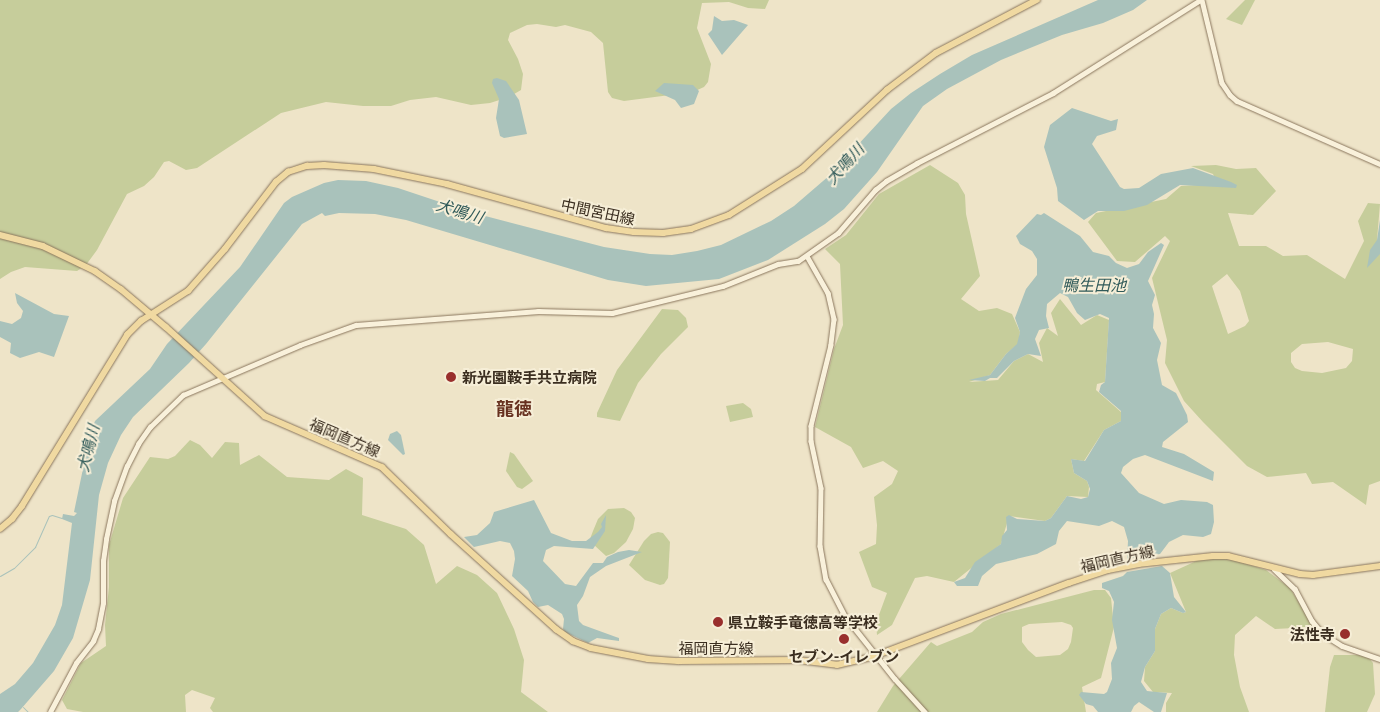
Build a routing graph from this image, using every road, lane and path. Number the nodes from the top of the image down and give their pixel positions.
1 (1037, 0) edge
2 (1201, 0) edge
3 (1380, 164) edge
4 (0, 235) edge
5 (806, 256) junction
6 (149, 312) junction
7 (222, 378) junction
8 (0, 529) edge
9 (1380, 566) edge
10 (1274, 569) junction
11 (876, 655) junction
12 (1380, 659) edge
13 (50, 712) edge
14 (925, 712) edge

1 - 6 main road, 中間宮田線
2 - 3 street
2 - 5 street
4 - 6 main road, 福岡直方線
5 - 7 street
5 - 11 street
6 - 7 main road, 福岡直方線
6 - 8 main road
7 - 11 main road, 福岡直方線
7 - 13 street
9 - 10 main road, 福岡直方線
10 - 11 main road, 福岡直方線
10 - 12 street
11 - 14 street

